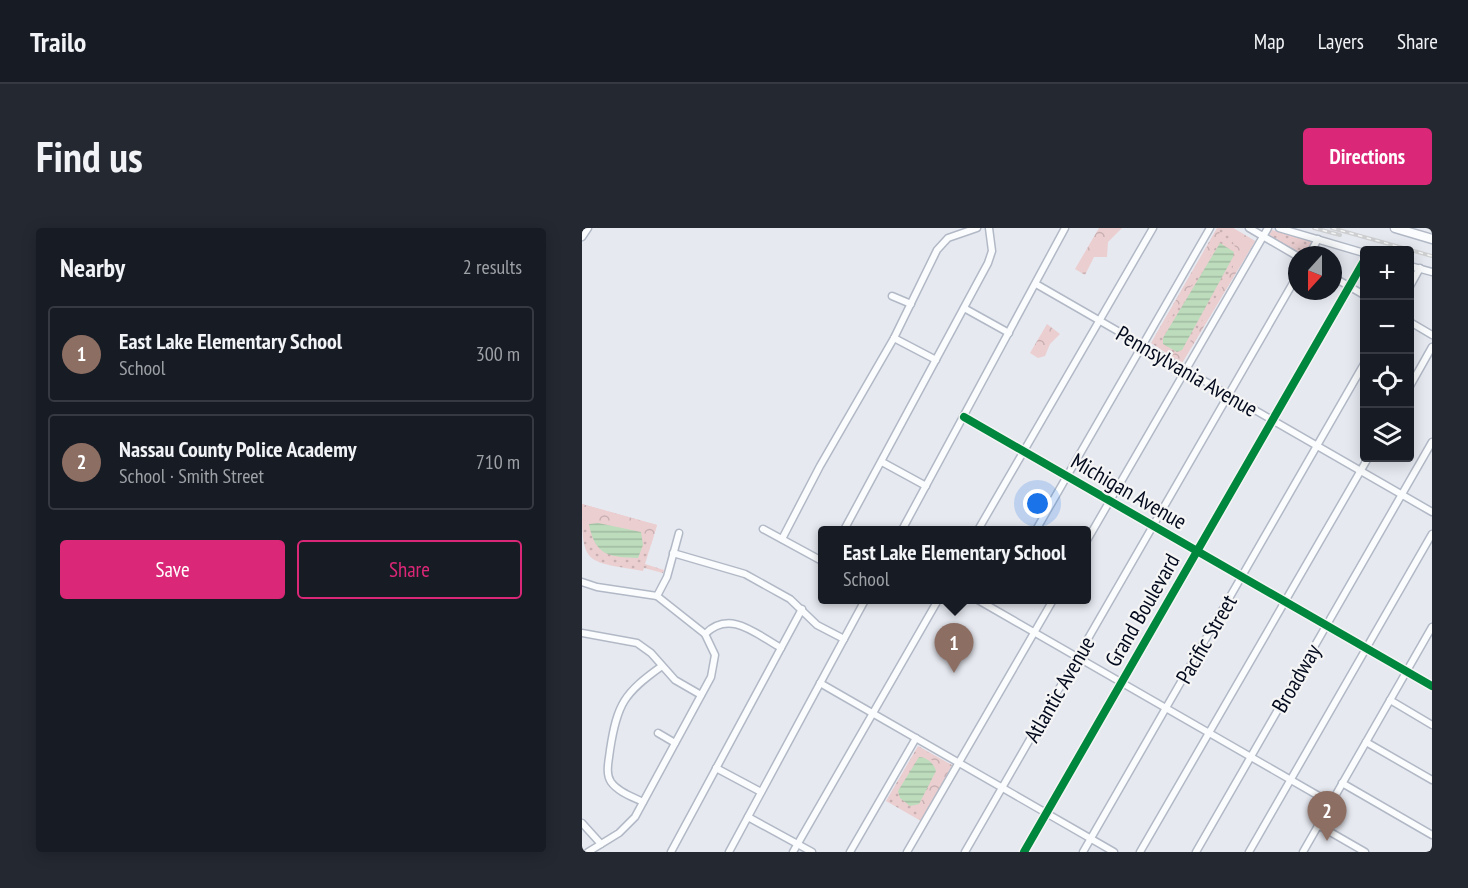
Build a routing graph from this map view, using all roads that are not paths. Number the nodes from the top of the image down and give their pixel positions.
1 (588, 228) edge
2 (977, 228) edge
3 (989, 228) edge
4 (1065, 228) edge
5 (1153, 228) edge
6 (1210, 228) edge
7 (1249, 228) edge
8 (1268, 228) edge
9 (1279, 228) edge
10 (1395, 228) edge
11 (1263, 236) junction
12 (582, 237) edge
13 (1318, 239) junction
14 (1432, 239) edge
15 (1314, 246) edge
16 (1288, 251) edge
17 (1360, 252) edge
18 (1414, 267) edge
19 (1419, 268) junction
20 (1360, 270) edge
21 (1432, 272) edge
22 (1414, 278) edge
23 (1342, 282) edge
24 (1036, 284) junction
25 (1350, 287) junction
26 (1288, 292) edge
27 (1360, 292) edge
28 (892, 296) dead end
29 (911, 304) junction
30 (964, 308) junction
31 (1100, 320) junction
32 (1414, 324) edge
33 (1009, 333) junction
34 (1432, 335) edge
35 (894, 338) junction
36 (1142, 345) junction
37 (1432, 347) edge
38 (936, 360) junction
39 (1186, 370) junction
40 (1360, 373) edge
41 (1414, 379) edge
42 (1229, 395) junction
43 (964, 417) junction
44 (1273, 420) junction
45 (1432, 442) edge
46 (1317, 446) junction
47 (1024, 451) junction
48 (882, 462) junction
49 (1366, 462) edge
50 (1360, 471) junction
51 (1067, 476) junction
52 (926, 486) junction
53 (1402, 494) junction
54 (1110, 501) junction
55 (1432, 512) edge
56 (847, 526) edge
57 (905, 526) edge
58 (981, 526) edge
59 (1039, 526) edge
60 (1153, 526) junction
61 (763, 529) dead end
62 (679, 533) dead end
63 (1091, 533) edge
64 (1432, 534) edge
65 (782, 539) junction
66 (1197, 551) junction
67 (674, 553) junction
68 (818, 559) edge
69 (1242, 577) junction
70 (582, 582) edge
71 (657, 596) junction
72 (1285, 602) junction
73 (863, 604) edge
74 (936, 604) edge
75 (986, 604) edge
76 (994, 604) edge
77 (1051, 604) edge
78 (992, 607) junction
79 (802, 609) junction
80 (1326, 626) junction
81 (1432, 627) edge
82 (1034, 632) junction
83 (582, 634) edge
84 (705, 634) junction
85 (844, 639) junction
86 (781, 648) junction
87 (1366, 648) junction
88 (1077, 657) junction
89 (662, 666) junction
90 (1407, 671) junction
91 (1122, 682) junction
92 (820, 683) junction
93 (1432, 686) edge
94 (702, 694) junction
95 (1390, 700) junction
96 (1166, 708) junction
97 (873, 713) junction
98 (1432, 725) edge
99 (1209, 732) junction
100 (658, 733) dead end
101 (916, 738) junction
102 (1366, 742) junction
103 (675, 743) junction
104 (1251, 756) junction
105 (959, 763) junction
106 (716, 768) junction
107 (1291, 779) junction
108 (1432, 780) edge
109 (1342, 783) junction
110 (1002, 788) junction
111 (761, 792) junction
112 (643, 802) junction
113 (1331, 803) junction
114 (1046, 813) junction
115 (748, 817) junction
116 (582, 824) edge
117 (1318, 825) junction
118 (1432, 835) edge
119 (1091, 839) junction
120 (601, 843) junction
121 (797, 844) junction
122 (588, 852) edge
123 (671, 852) edge
124 (729, 852) edge
125 (792, 852) edge
126 (812, 852) edge
127 (850, 852) edge
128 (907, 852) edge
129 (965, 852) edge
130 (1023, 852) edge
131 (1083, 852) edge
132 (1114, 852) edge
133 (1140, 852) edge
134 (1196, 852) edge
135 (1249, 852) edge
136 (1303, 852) edge
137 (1365, 852) edge

1 - 12 street
2 - 29 street
3 - 30 street
4 - 24 street
5 - 31 street
6 - 36 street
7 - 11 street
8 - 11 street
9 - 13 street
10 - 14 highway
11 - 16 street
11 - 39 street
13 - 15 street
13 - 17 street
18 - 19 street
19 - 21 street
19 - 22 street
20 - 25 street, Grand Boulevard
23 - 25 street
24 - 31 street, Pennsylvania Avenue
24 - 33 street
25 - 27 street
25 - 44 street, Grand Boulevard
26 - 42 street, Atlantic Avenue
28 - 29 street
29 - 35 street
30 - 33 street
30 - 38 street
31 - 36 street, Pennsylvania Avenue
31 - 47 street
32 - 34 street
33 - 43 street
35 - 38 street
35 - 65 street
36 - 39 street, Pennsylvania Avenue
36 - 51 street
37 - 41 street
38 - 48 street
39 - 42 street, Pennsylvania Avenue
39 - 54 street
40 - 46 street, Pacific Street
42 - 44 street, Pennsylvania Avenue
42 - 60 street, Atlantic Avenue
43 - 47 street, Michigan Avenue
43 - 52 street
44 - 46 street, Pennsylvania Avenue
44 - 66 street, Grand Boulevard
45 - 53 street, Broadway
46 - 50 street, Pennsylvania Avenue
46 - 69 street, Pacific Street
47 - 51 street, Michigan Avenue
47 - 58 street
48 - 52 street
48 - 56 street
49 - 50 street
50 - 53 street, Pennsylvania Avenue
50 - 72 street
51 - 54 street, Michigan Avenue
51 - 59 street
52 - 57 street
53 - 55 street, Pennsylvania Avenue
53 - 80 street, Broadway
54 - 60 street, Michigan Avenue
54 - 63 street
60 - 66 street, Michigan Avenue
60 - 88 street, Atlantic Avenue
61 - 65 street
62 - 67 street
64 - 87 street
65 - 68 street
66 - 69 street, Michigan Avenue
66 - 91 street, Grand Boulevard
67 - 71 street
67 - 79 street
69 - 72 street, Michigan Avenue
69 - 96 street, Pacific Street
70 - 71 street
71 - 84 street
72 - 80 street, Michigan Avenue
72 - 99 street
73 - 85 street
74 - 97 street
75 - 78 street
76 - 78 street
77 - 82 street
78 - 82 street
79 - 85 street
79 - 86 street
80 - 87 street, Michigan Avenue
80 - 104 street, Broadway
81 - 90 street
82 - 88 street
82 - 105 street
83 - 89 street
84 - 86 street
84 - 94 street
85 - 92 street
86 - 106 street
87 - 90 street, Michigan Avenue
87 - 107 street
88 - 91 street
88 - 110 street, Atlantic Avenue
89 - 94 street
89 - 112 street
90 - 93 street, Michigan Avenue
90 - 95 street
91 - 96 street
91 - 114 street, Grand Boulevard
92 - 97 street
92 - 111 street
94 - 103 street
95 - 98 street
95 - 102 street
96 - 99 street
96 - 119 street, Pacific Street
97 - 101 street
97 - 121 street
99 - 104 street
99 - 133 street
100 - 103 street
101 - 105 street
101 - 127 street
102 - 108 street
102 - 109 street
103 - 112 street
104 - 107 street
104 - 134 street, Broadway
105 - 110 street
105 - 128 street
106 - 111 street
106 - 123 street
107 - 113 street
107 - 135 street
109 - 113 street
109 - 118 street
110 - 114 street
110 - 129 street, Atlantic Avenue
111 - 115 street
112 - 120 street
113 - 117 street
114 - 119 street
114 - 130 street, Grand Boulevard
115 - 121 street
115 - 124 street
116 - 120 street
117 - 136 street
117 - 137 street
119 - 131 street, Pacific Street
119 - 132 street
120 - 122 street
121 - 125 street
121 - 126 street

